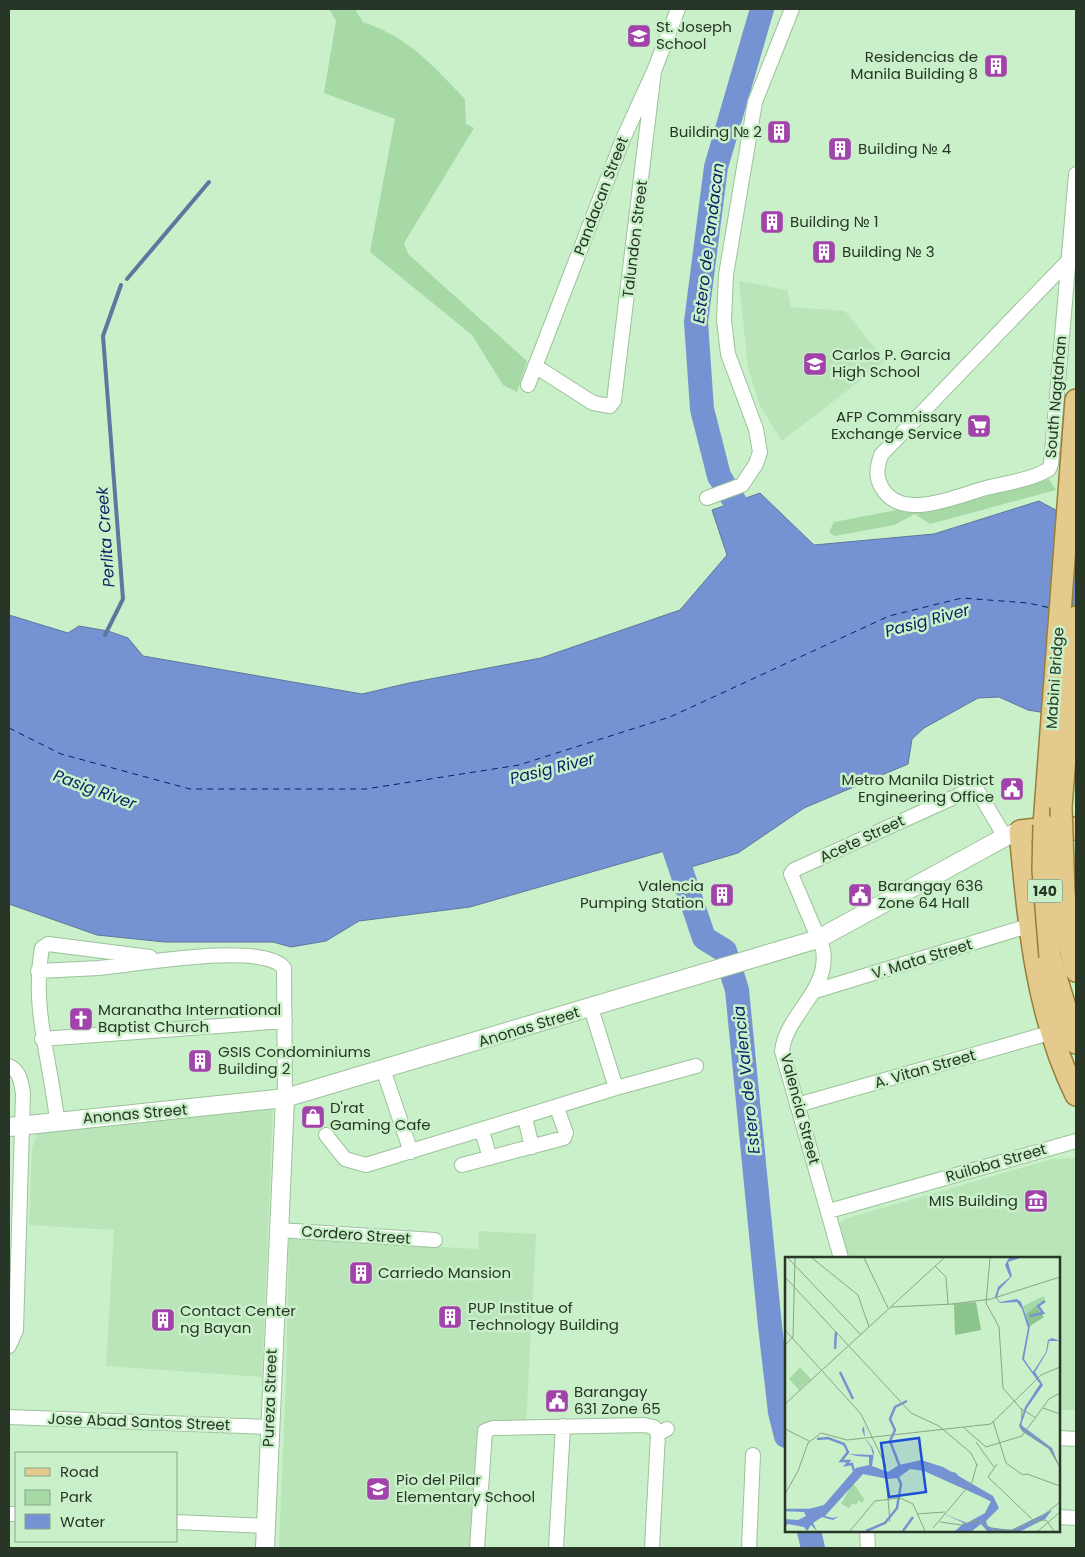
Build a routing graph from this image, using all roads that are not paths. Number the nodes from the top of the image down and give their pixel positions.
1 (678, 9) edge
2 (792, 9) edge
3 (654, 71) junction
4 (1076, 174) edge
5 (1068, 262) junction
6 (535, 366) junction
7 (528, 384) dead end
8 (1076, 400) edge
9 (713, 495) dead end
10 (1076, 617) edge
11 (1076, 830) edge
12 (1013, 834) junction
13 (1028, 926) junction
14 (818, 939) junction
15 (166, 959) junction
16 (1074, 962) edge
17 (38, 971) junction
18 (815, 991) junction
19 (591, 1008) junction
20 (285, 1021) junction
21 (1053, 1032) junction
22 (42, 1039) junction
23 (1076, 1043) edge
24 (9, 1066) edge
25 (696, 1066) dead end
26 (383, 1069) junction
27 (616, 1088) junction
28 (1076, 1095) edge
29 (285, 1098) junction
30 (797, 1105) junction
31 (557, 1108) junction
32 (525, 1118) junction
33 (57, 1121) junction
34 (15, 1126) edge
35 (482, 1131) junction
36 (326, 1135) dead end
37 (1076, 1141) edge
38 (532, 1147) junction
39 (411, 1152) junction
40 (490, 1158) junction
41 (462, 1165) dead end
42 (829, 1211) junction
43 (14, 1212) edge
44 (278, 1230) junction
45 (435, 1240) dead end
46 (841, 1257) edge
47 (9, 1346) edge
48 (9, 1417) edge
49 (563, 1426) junction
50 (269, 1428) junction
51 (1060, 1438) edge
52 (1076, 1439) edge
53 (753, 1455) dead end
54 (1060, 1518) edge
55 (1076, 1518) edge
56 (178, 1522) edge
57 (266, 1526) junction
58 (867, 1532) edge
59 (265, 1548) edge
60 (477, 1548) edge
61 (556, 1548) edge
62 (652, 1548) edge
63 (749, 1548) edge
64 (868, 1548) edge

1 - 3 street, Pandacan Street
2 - 9 street
3 - 6 street, Pandacan Street
3 - 6 street, Talundon Street
4 - 5 street, South Nagtahan
5 - 5 street, South Nagtahan
6 - 7 street, Pandacan Street
8 - 23 main road, Mabini Bridge / 140, bridge
10 - 16 main road, Mabini Bridge / 140, bridge
11 - 12 main road
12 - 13 main road
12 - 14 street, Anonas Street
12 - 14 street, Acete Street
13 - 18 street, V. Mata Street
13 - 21 main road
14 - 18 street, Valencia Street
14 - 19 street, Anonas Street
15 - 17 street
15 - 17 street
15 - 20 street
17 - 22 street
18 - 30 street, Valencia Street
19 - 26 street, Anonas Street
19 - 27 street
20 - 22 street
20 - 29 street
21 - 28 main road
21 - 30 street, A. Vitan Street
22 - 33 street
24 - 34 street
25 - 27 street
26 - 29 street, Anonas Street
26 - 39 street
27 - 31 street
29 - 33 street, Anonas Street
29 - 44 street, Pureza Street
30 - 42 street, Valencia Street
31 - 32 street
31 - 38 street
32 - 35 street
32 - 38 street
33 - 34 street, Anonas Street
34 - 43 street
35 - 39 street
35 - 40 street
36 - 39 street
37 - 42 street, Ruiloba Street
38 - 40 street
40 - 41 street
42 - 46 street, Valencia Street
43 - 47 street
44 - 45 street, Cordero Street
44 - 50 street, Pureza Street
48 - 50 street, Jose Abad Santos Street
49 - 60 street
49 - 61 street
49 - 62 street
50 - 57 street, Pureza Street
51 - 52 street
53 - 63 street
54 - 55 street
56 - 57 street
57 - 59 street, Pureza Street
58 - 64 street

